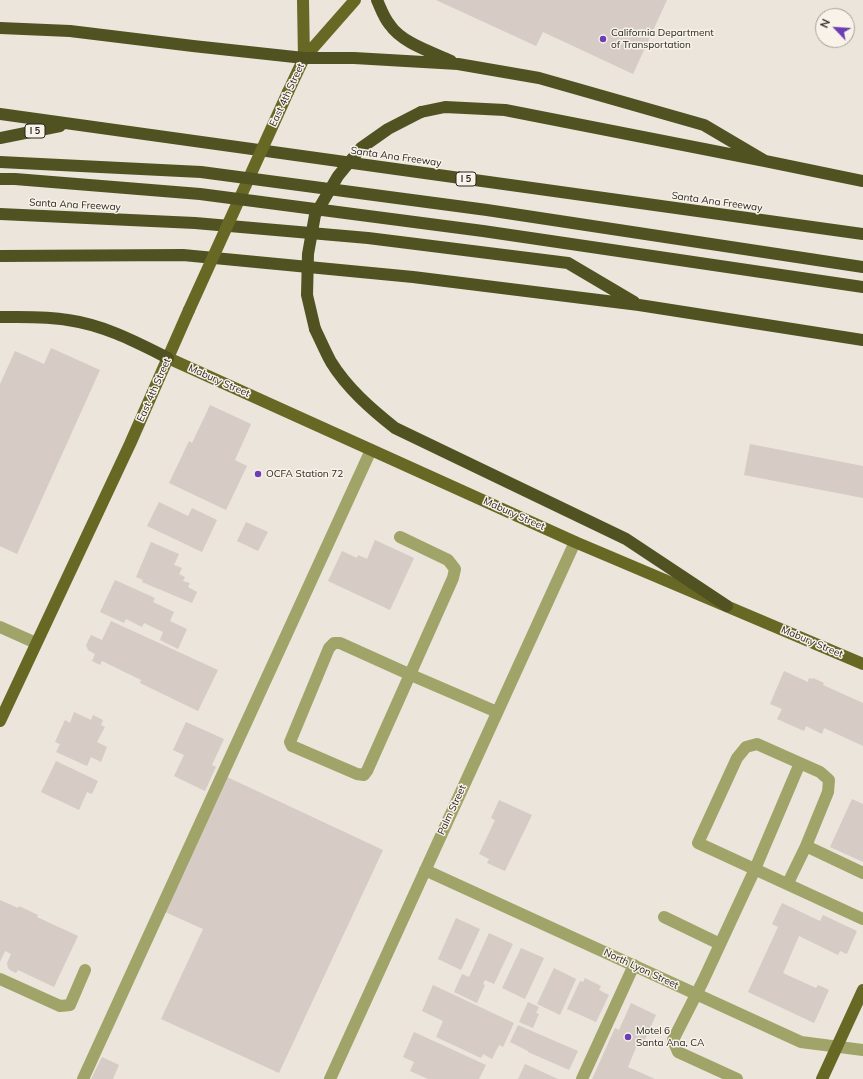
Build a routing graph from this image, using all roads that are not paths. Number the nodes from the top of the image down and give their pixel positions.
1 (303, 0) edge
2 (355, 0) edge
3 (377, 0) edge
4 (0, 28) edge
5 (304, 58) junction
6 (458, 64) junction
7 (0, 114) edge
8 (69, 124) junction
9 (0, 138) edge
10 (765, 161) junction
11 (0, 162) edge
12 (0, 179) edge
13 (863, 181) edge
14 (0, 214) edge
15 (863, 234) edge
16 (0, 256) edge
17 (863, 267) edge
18 (863, 287) edge
19 (639, 305) junction
20 (0, 317) edge
21 (863, 340) edge
22 (168, 358) junction
23 (371, 450) junction
24 (400, 538) dead end
25 (575, 542) junction
26 (728, 606) junction
27 (0, 627) edge
28 (36, 643) junction
29 (863, 664) edge
30 (411, 675) junction
31 (497, 712) junction
32 (0, 721) edge
33 (800, 763) junction
34 (806, 846) junction
35 (755, 869) junction
36 (425, 870) junction
37 (863, 873) edge
38 (788, 883) junction
39 (664, 917) dead end
40 (863, 919) edge
41 (720, 944) junction
42 (634, 965) junction
43 (85, 970) dead end
44 (0, 980) edge
45 (863, 990) edge
46 (696, 994) junction
47 (837, 1047) junction
48 (863, 1050) edge
49 (83, 1079) edge
50 (330, 1079) edge
51 (582, 1079) edge
52 (736, 1079) edge
53 (822, 1079) edge

1 - 5 main road, East 4th Street
2 - 5 main road, East 4th Street
3 - 6 highway
4 - 5 highway
5 - 6 highway
5 - 22 main road, East 4th Street, bridge
6 - 10 highway
7 - 8 highway, Santa Ana Freeway / I 5
8 - 9 highway, Santa Ana Freeway / I 5
8 - 15 highway, Santa Ana Freeway / I 5
10 - 13 highway
10 - 26 highway, bridge
11 - 17 highway, bridge
12 - 18 highway, bridge
14 - 19 highway, Santa Ana Freeway
16 - 19 highway, Santa Ana Freeway
19 - 21 highway, Santa Ana Freeway
20 - 22 highway
22 - 23 main road, Mabury Street
22 - 28 main road, East 4th Street
23 - 25 main road, Mabury Street
23 - 49 street
24 - 30 street
25 - 26 main road, Mabury Street
25 - 31 street, Palm Street
26 - 29 main road, Mabury Street
27 - 28 street
28 - 32 main road, East 4th Street
30 - 30 street
30 - 31 street
31 - 36 street, Palm Street
33 - 34 street
33 - 35 street
33 - 35 street
34 - 37 street
34 - 38 street
35 - 38 street
35 - 41 street
36 - 42 street, North Lyon Street
36 - 50 street, Palm Street
38 - 40 street
39 - 41 street
41 - 46 street
42 - 46 street, North Lyon Street
42 - 51 street
43 - 44 street
45 - 47 main road
46 - 47 street, North Lyon Street
46 - 52 street
47 - 48 street, North Lyon Street
47 - 53 main road

